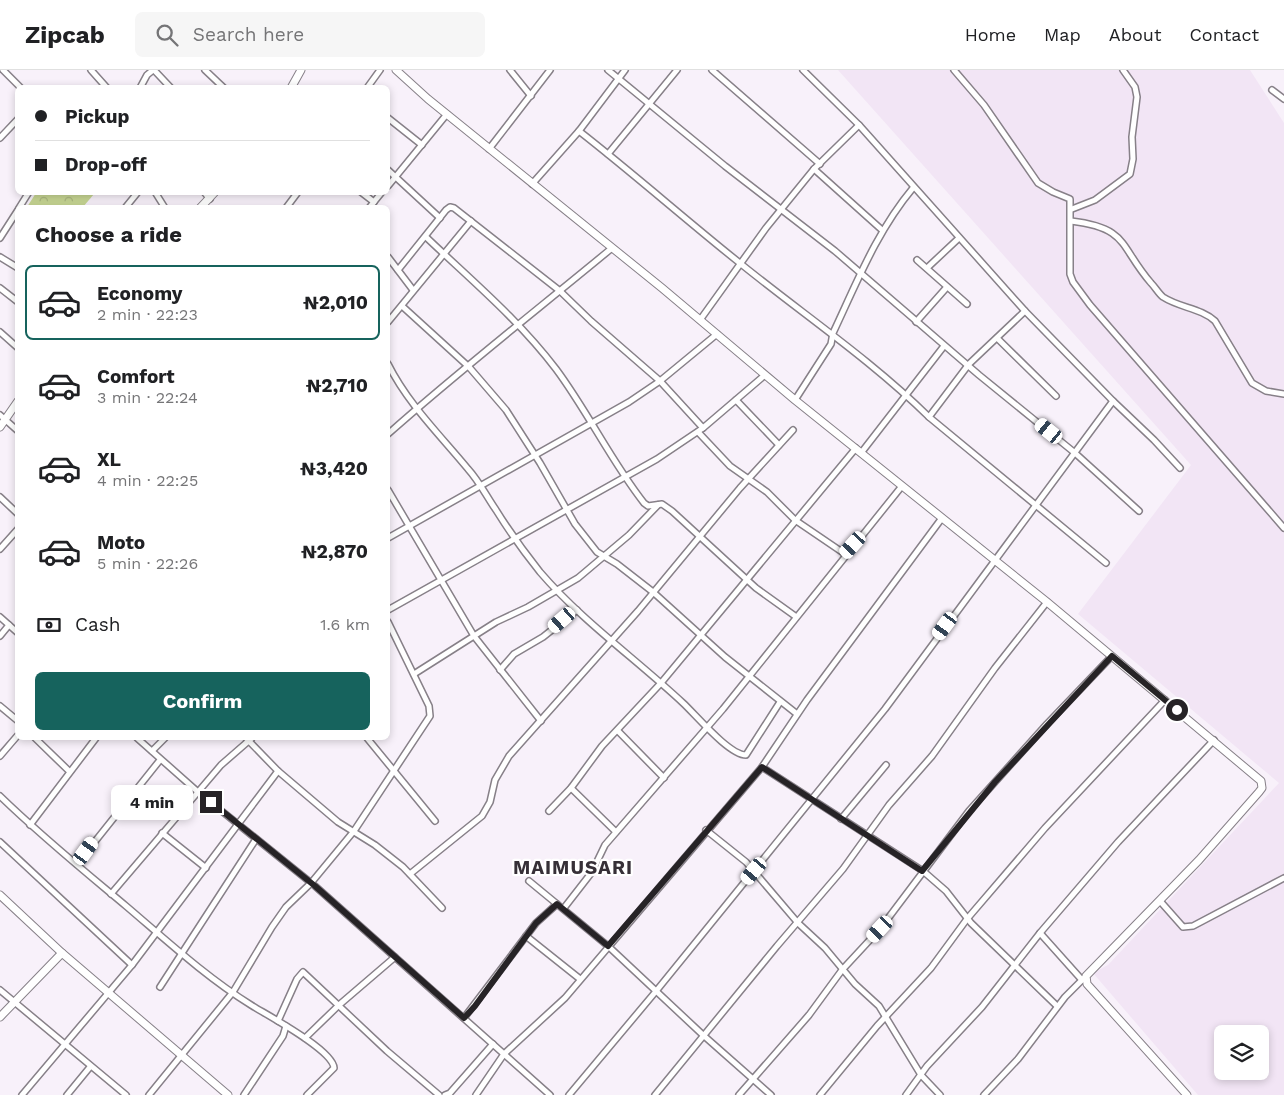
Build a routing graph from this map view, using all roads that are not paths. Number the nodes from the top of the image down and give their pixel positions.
1 (3, 70) edge
2 (91, 70) edge
3 (154, 70) edge
4 (205, 70) edge
5 (301, 70) edge
6 (380, 70) edge
7 (396, 70) edge
8 (510, 70) edge
9 (550, 70) edge
10 (608, 70) edge
11 (625, 70) edge
12 (677, 70) edge
13 (712, 70) edge
14 (803, 70) edge
15 (954, 70) edge
16 (1123, 70) edge
17 (618, 78) junction
18 (19, 85) edge
19 (104, 85) edge
20 (142, 85) edge
21 (168, 85) edge
22 (221, 85) edge
23 (292, 85) edge
24 (369, 85) edge
25 (1272, 90) dead end
26 (531, 96) junction
27 (1284, 99) edge
28 (649, 104) junction
29 (447, 114) junction
30 (390, 120) edge
31 (15, 122) edge
32 (858, 125) junction
33 (580, 131) junction
34 (0, 138) edge
35 (422, 145) junction
36 (489, 149) junction
37 (608, 154) junction
38 (820, 164) junction
39 (814, 170) junction
40 (390, 172) edge
41 (396, 176) junction
42 (390, 184) edge
43 (532, 184) junction
44 (913, 188) junction
45 (365, 195) edge
46 (380, 195) edge
47 (212, 196) edge
48 (374, 202) junction
49 (203, 205) edge
50 (372, 205) edge
51 (1072, 209) junction
52 (782, 210) junction
53 (15, 214) edge
54 (440, 218) junction
55 (471, 221) junction
56 (1071, 221) junction
57 (882, 230) junction
58 (426, 237) junction
59 (0, 238) edge
60 (959, 238) junction
61 (612, 248) junction
62 (443, 254) junction
63 (0, 257) edge
64 (390, 259) edge
65 (917, 260) dead end
66 (741, 264) junction
67 (15, 266) edge
68 (927, 268) junction
69 (398, 270) junction
70 (860, 275) junction
71 (947, 287) junction
72 (0, 288) edge
73 (413, 290) junction
74 (560, 291) junction
75 (15, 300) edge
76 (968, 304) dead end
77 (402, 306) junction
78 (1025, 311) junction
79 (390, 320) edge
80 (700, 320) junction
81 (916, 322) junction
82 (520, 325) junction
83 (0, 332) edge
84 (833, 333) junction
85 (717, 334) junction
86 (997, 338) junction
87 (15, 345) edge
88 (944, 346) junction
89 (970, 364) junction
90 (390, 367) edge
91 (469, 367) junction
92 (765, 375) junction
93 (660, 380) junction
94 (906, 394) junction
95 (1284, 394) edge
96 (1056, 396) dead end
97 (736, 400) junction
98 (795, 400) junction
99 (1113, 402) junction
100 (15, 406) edge
101 (416, 408) junction
102 (0, 415) edge
103 (929, 417) junction
104 (6, 420) junction
105 (591, 423) junction
106 (0, 427) edge
107 (15, 428) edge
108 (703, 428) junction
109 (793, 430) dead end
110 (390, 432) edge
111 (698, 432) junction
112 (779, 445) junction
113 (858, 450) junction
114 (1075, 453) junction
115 (536, 456) junction
116 (1180, 468) dead end
117 (627, 478) junction
118 (749, 478) junction
119 (480, 486) junction
120 (902, 486) junction
121 (390, 493) edge
122 (0, 497) edge
123 (1037, 504) junction
124 (658, 505) junction
125 (568, 509) junction
126 (1138, 510) dead end
127 (15, 511) edge
128 (942, 518) junction
129 (795, 520) junction
130 (410, 526) junction
131 (1284, 528) edge
132 (15, 532) edge
133 (700, 536) junction
134 (390, 537) edge
135 (514, 538) junction
136 (0, 549) edge
137 (845, 554) junction
138 (604, 557) junction
139 (993, 559) junction
140 (1106, 563) dead end
141 (746, 578) junction
142 (441, 581) junction
143 (557, 590) junction
144 (653, 592) junction
145 (1047, 602) junction
146 (390, 609) edge
147 (577, 610) junction
148 (796, 616) junction
149 (0, 617) edge
150 (9, 626) junction
151 (15, 629) edge
152 (390, 632) edge
153 (700, 635) junction
154 (0, 636) edge
155 (474, 636) junction
156 (611, 640) junction
157 (1112, 656) junction
158 (500, 670) junction
159 (414, 674) junction
160 (747, 676) junction
161 (661, 683) junction
162 (1165, 700) junction
163 (780, 702) junction
164 (0, 706) edge
165 (797, 714) junction
166 (15, 718) edge
167 (541, 721) junction
168 (707, 727) junction
169 (618, 731) junction
170 (15, 738) edge
171 (37, 740) edge
172 (94, 740) edge
173 (140, 740) edge
174 (163, 740) edge
175 (247, 740) edge
176 (251, 740) edge
177 (369, 740) edge
178 (1214, 740) junction
179 (152, 751) junction
180 (0, 756) edge
181 (160, 760) junction
182 (886, 765) dead end
183 (762, 767) junction
184 (69, 771) junction
185 (278, 771) junction
186 (394, 771) junction
187 (664, 778) junction
188 (571, 788) junction
189 (198, 792) junction
190 (0, 796) edge
191 (812, 799) junction
192 (548, 811) dead end
193 (841, 818) junction
194 (435, 822) dead end
195 (237, 823) junction
196 (30, 825) junction
197 (706, 830) junction
198 (354, 831) junction
199 (616, 832) junction
200 (162, 833) junction
201 (867, 834) junction
202 (256, 840) junction
203 (0, 842) edge
204 (77, 864) junction
205 (206, 868) junction
206 (754, 871) junction
207 (922, 871) junction
208 (410, 874) junction
209 (1284, 878) edge
210 (529, 881) dead end
211 (311, 883) junction
212 (112, 894) junction
213 (0, 896) edge
214 (1160, 901) junction
215 (557, 904) junction
216 (442, 908) dead end
217 (564, 908) junction
218 (967, 919) junction
219 (798, 922) junction
220 (157, 932) junction
221 (1040, 933) junction
222 (526, 936) junction
223 (608, 946) junction
224 (62, 953) junction
225 (183, 954) junction
226 (395, 957) junction
227 (132, 965) junction
228 (1016, 966) junction
229 (842, 970) junction
230 (1084, 978) junction
231 (580, 979) junction
232 (160, 987) dead end
233 (0, 990) edge
234 (657, 990) junction
235 (233, 992) junction
236 (108, 994) junction
237 (14, 1001) junction
238 (339, 1005) junction
239 (1057, 1006) junction
240 (0, 1017) edge
241 (464, 1018) junction
242 (886, 1018) junction
243 (278, 1021) junction
244 (286, 1026) junction
245 (703, 1035) junction
246 (305, 1038) junction
247 (65, 1044) junction
248 (493, 1044) junction
249 (504, 1054) junction
250 (181, 1055) junction
251 (90, 1067) junction
252 (921, 1075) junction
253 (754, 1078) junction
254 (22, 1095) edge
255 (66, 1095) edge
256 (126, 1095) edge
257 (149, 1095) edge
258 (228, 1095) edge
259 (244, 1095) edge
260 (307, 1095) edge
261 (439, 1095) edge
262 (445, 1095) edge
263 (476, 1095) edge
264 (550, 1095) edge
265 (569, 1095) edge
266 (655, 1095) edge
267 (739, 1095) edge
268 (771, 1095) edge
269 (820, 1095) edge
270 (906, 1095) edge
271 (940, 1095) edge
272 (984, 1095) edge
273 (1187, 1095) edge

1 - 18 street
2 - 19 street
3 - 20 street
3 - 21 street
4 - 22 street
5 - 23 main road
6 - 24 street
7 - 29 main road
8 - 26 street
9 - 26 street
10 - 17 street
11 - 17 street
12 - 28 street
13 - 38 street
14 - 32 street
15 - 51 street
16 - 51 street
17 - 28 street
17 - 33 street
25 - 27 street
26 - 36 street
28 - 37 street
28 - 52 street
29 - 35 street
29 - 36 main road
30 - 35 street
31 - 34 street
32 - 38 street
32 - 44 street
33 - 37 street
33 - 43 street
35 - 41 street
36 - 43 main road
37 - 66 street
38 - 39 street
39 - 52 street
39 - 57 street
40 - 41 street
41 - 42 street
41 - 54 street
43 - 61 main road
44 - 57 street
44 - 60 street
45 - 48 street
46 - 48 street
47 - 49 main road
48 - 50 street
51 - 56 street
52 - 66 street
52 - 70 street
53 - 59 street
54 - 55 street
54 - 58 street
55 - 62 street
55 - 74 street
56 - 95 street
56 - 131 street
57 - 70 street
58 - 62 street
58 - 69 street
60 - 68 street
60 - 78 street
61 - 74 street
61 - 80 main road
62 - 73 street
62 - 82 street
63 - 67 street
64 - 69 street
65 - 68 street
66 - 80 street
66 - 84 street
68 - 71 street
69 - 73 street
70 - 81 street
70 - 84 street
71 - 76 street
71 - 81 street
72 - 75 street
73 - 77 street
74 - 82 street
74 - 93 street
77 - 79 street
77 - 91 street
78 - 86 street
78 - 99 street
80 - 85 main road
81 - 88 street
82 - 91 street
82 - 105 street
83 - 87 street
84 - 94 street
84 - 98 street
85 - 92 main road
85 - 93 street
86 - 89 street
86 - 96 street
88 - 89 street
88 - 94 street
89 - 103 street
89 - 114 street
90 - 101 street
91 - 101 street
91 - 115 street
92 - 97 street
92 - 98 main road
93 - 105 street
93 - 108 street
94 - 103 street
94 - 113 street
97 - 108 street
97 - 112 street
98 - 113 main road
99 - 114 street
99 - 116 street
100 - 104 main road
101 - 110 street
101 - 119 street
102 - 104 street
103 - 123 street
104 - 106 main road
104 - 107 street
105 - 115 street
105 - 117 street
108 - 111 street
109 - 112 street
111 - 117 street
111 - 118 street
112 - 118 street
113 - 120 main road
113 - 129 street
114 - 123 street
114 - 126 street
115 - 119 street
115 - 125 street
117 - 124 street
117 - 125 street
118 - 129 street
118 - 133 street
119 - 130 street
119 - 135 street
120 - 128 main road
120 - 137 street
121 - 130 street
122 - 127 street
123 - 139 street
123 - 140 street
124 - 133 street
124 - 138 street
125 - 135 street
125 - 138 street
128 - 139 main road
128 - 165 street
129 - 137 street
129 - 141 street
130 - 134 street
130 - 142 street
132 - 136 street
133 - 141 street
133 - 144 street
135 - 142 street
135 - 143 street
137 - 148 street
138 - 143 street
138 - 144 street
139 - 145 main road
139 - 191 street
141 - 148 street
141 - 153 street
142 - 146 street
142 - 155 street
143 - 147 street
143 - 155 street
144 - 153 street
144 - 156 street
145 - 157 main road
145 - 201 street
147 - 156 street
147 - 158 street
148 - 160 street
149 - 150 street
150 - 151 street
150 - 154 street
152 - 159 street
153 - 160 street
153 - 161 street
155 - 158 street
155 - 159 street
156 - 161 street
156 - 167 street
157 - 162 main road
157 - 207 street
158 - 167 street
159 - 186 street
160 - 163 street
160 - 168 street
161 - 168 street
161 - 169 street
162 - 178 main road
162 - 218 street
163 - 165 street
163 - 168 street
164 - 166 street
165 - 183 street
167 - 208 street
168 - 187 street
169 - 187 street
169 - 188 street
170 - 180 street
171 - 184 street
172 - 184 street
173 - 179 street
174 - 179 street
175 - 189 street
176 - 185 street
177 - 186 street
178 - 214 main road
178 - 221 street
179 - 181 street
181 - 189 street
181 - 204 street
182 - 193 street
183 - 191 street
183 - 197 street
184 - 196 street
185 - 195 street
185 - 198 street
186 - 194 street
186 - 198 street
187 - 199 street
188 - 192 street
188 - 199 street
189 - 195 street
189 - 200 street
190 - 196 street
191 - 193 street
191 - 206 street
193 - 201 street
195 - 202 street
195 - 205 street
196 - 204 street
197 - 206 street
197 - 223 street
198 - 208 street
198 - 211 street
199 - 217 street
200 - 205 street
200 - 212 street
201 - 207 street
201 - 219 street
202 - 211 street
202 - 225 street
203 - 227 street
204 - 212 street
205 - 220 street
206 - 219 street
206 - 234 street
207 - 218 street
207 - 229 street
208 - 216 street
209 - 214 street
210 - 215 street
211 - 226 street
211 - 235 street
212 - 220 street
213 - 224 main road
214 - 230 main road
215 - 217 street
215 - 222 street
217 - 223 street
218 - 228 street
218 - 242 street
219 - 229 street
219 - 245 street
220 - 225 street
220 - 227 street
221 - 228 street
221 - 230 street
222 - 231 street
222 - 241 street
223 - 231 street
223 - 234 street
224 - 236 main road
224 - 237 main road
225 - 232 street
225 - 235 street
226 - 238 street
226 - 241 street
227 - 236 street
228 - 239 street
228 - 252 street
229 - 242 street
229 - 253 street
230 - 239 street
230 - 273 main road
231 - 249 street
233 - 237 street
234 - 245 street
234 - 265 street
235 - 243 street
235 - 250 street
236 - 247 street
236 - 250 main road
237 - 240 main road
237 - 247 street
238 - 243 street
238 - 246 street
238 - 261 street
239 - 272 street
241 - 248 street
242 - 252 street
242 - 269 street
243 - 244 street
244 - 246 street
244 - 259 street
245 - 253 street
245 - 266 street
246 - 260 street
247 - 251 street
247 - 254 street
248 - 249 street
248 - 262 street
249 - 263 street
249 - 264 street
250 - 257 street
250 - 258 main road
251 - 255 street
251 - 256 street
252 - 270 street
252 - 271 street
253 - 267 street
253 - 268 street

